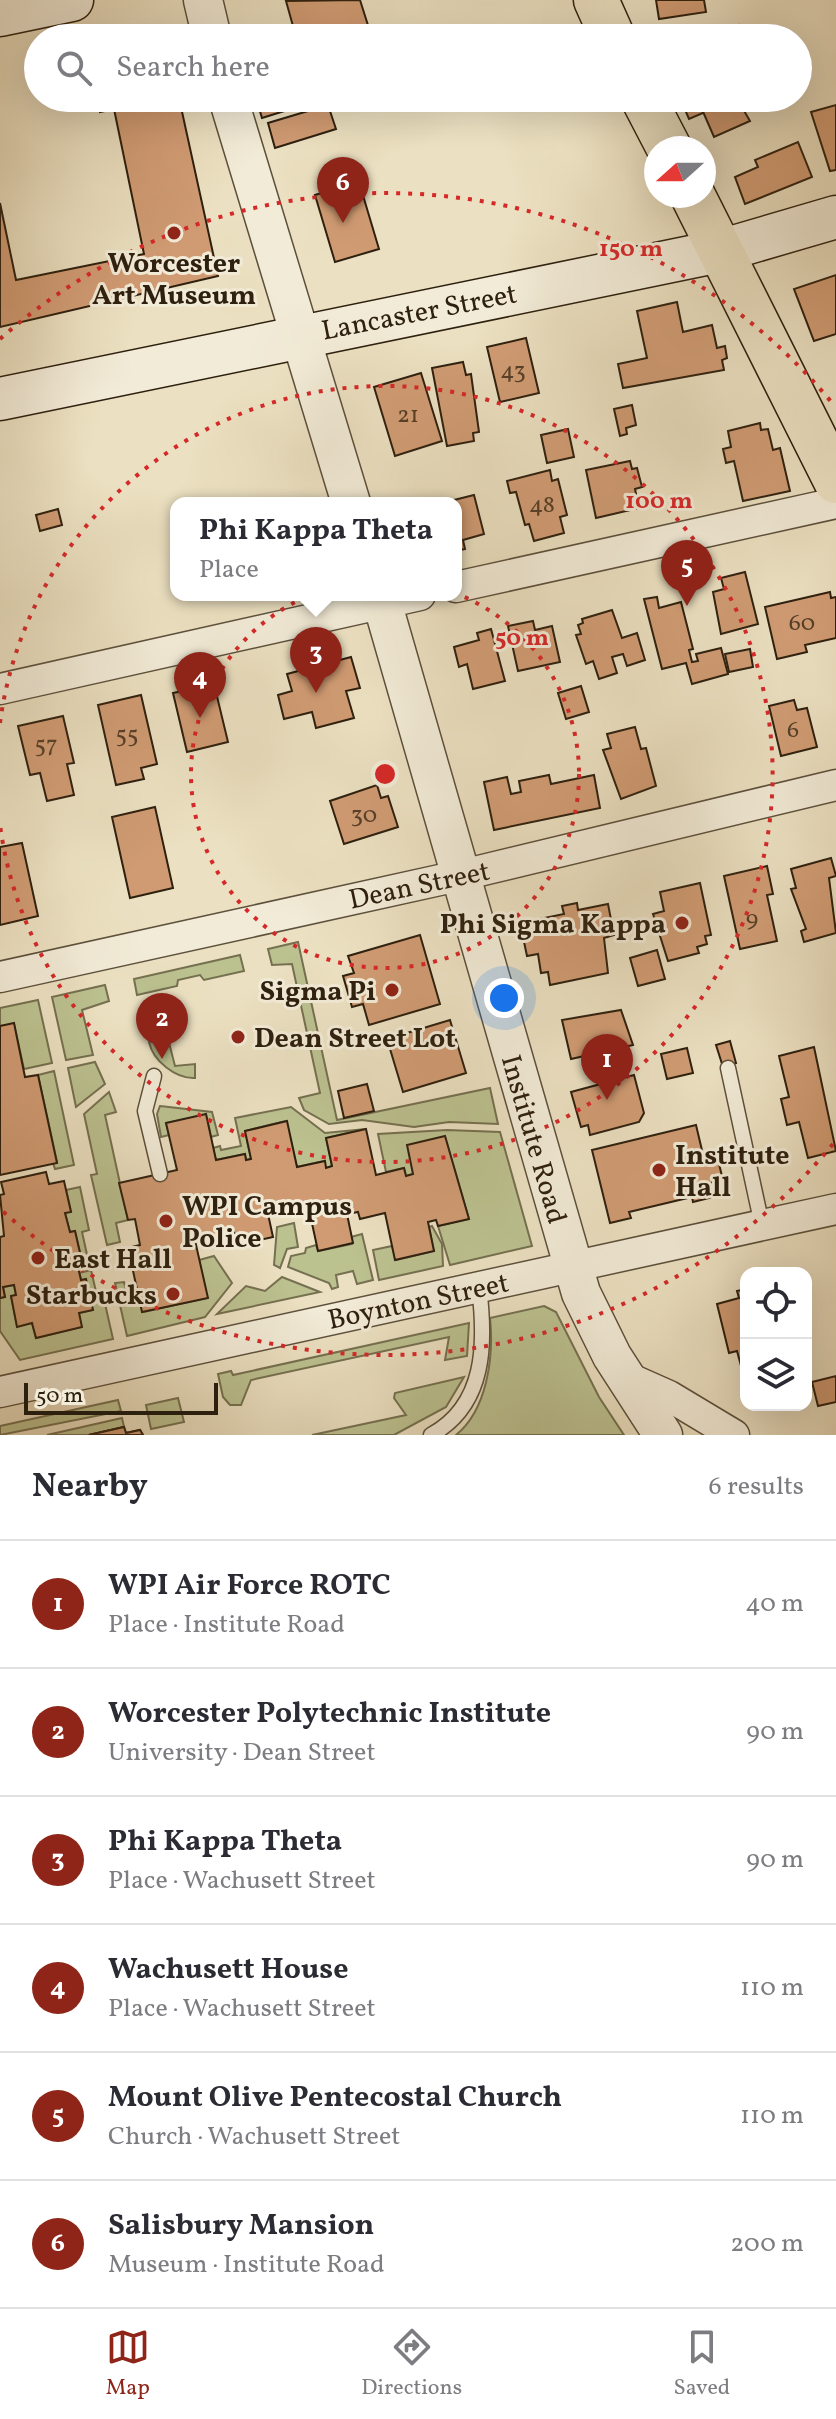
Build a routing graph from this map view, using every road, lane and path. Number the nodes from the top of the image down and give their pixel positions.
1 (72, 0) edge
2 (203, 0) edge
3 (596, 0) edge
4 (0, 15) edge
5 (209, 24) edge
6 (607, 24) edge
7 (232, 112) edge
8 (650, 112) edge
9 (663, 136) edge
10 (699, 208) edge
11 (836, 217) edge
12 (720, 251) junction
13 (302, 334) junction
14 (0, 399) edge
15 (836, 481) edge
16 (349, 497) edge
17 (836, 503) edge
18 (462, 586) edge
19 (373, 601) edge
20 (382, 601) edge
21 (0, 689) edge
22 (836, 785) edge
23 (458, 876) junction
24 (0, 977) edge
25 (728, 1068) dead end
26 (154, 1076) dead end
27 (160, 1174) dead end
28 (836, 1209) edge
29 (762, 1225) junction
30 (572, 1267) junction
31 (479, 1287) junction
32 (624, 1376) junction
33 (0, 1392) edge
34 (431, 1435) edge
35 (663, 1435) edge
36 (734, 1435) edge

1 - 4 main road
2 - 5 street
3 - 6 highway
7 - 13 street
8 - 9 highway
10 - 12 highway
11 - 12 main road, Lancaster Street
12 - 13 main road, Lancaster Street
12 - 15 highway
13 - 14 main road, Lancaster Street
13 - 16 street
17 - 18 street
19 - 21 street
20 - 23 street, Institute Road
22 - 23 street, Dean Street
23 - 24 street, Dean Street
23 - 30 street, Institute Road
25 - 29 lane
26 - 27 lane
28 - 29 street, Boynton Street
29 - 30 street, Boynton Street
30 - 31 street, Boynton Street
30 - 32 street, Institute Road
31 - 33 street, Boynton Street
31 - 34 lane
32 - 35 street, Institute Road
32 - 36 street

